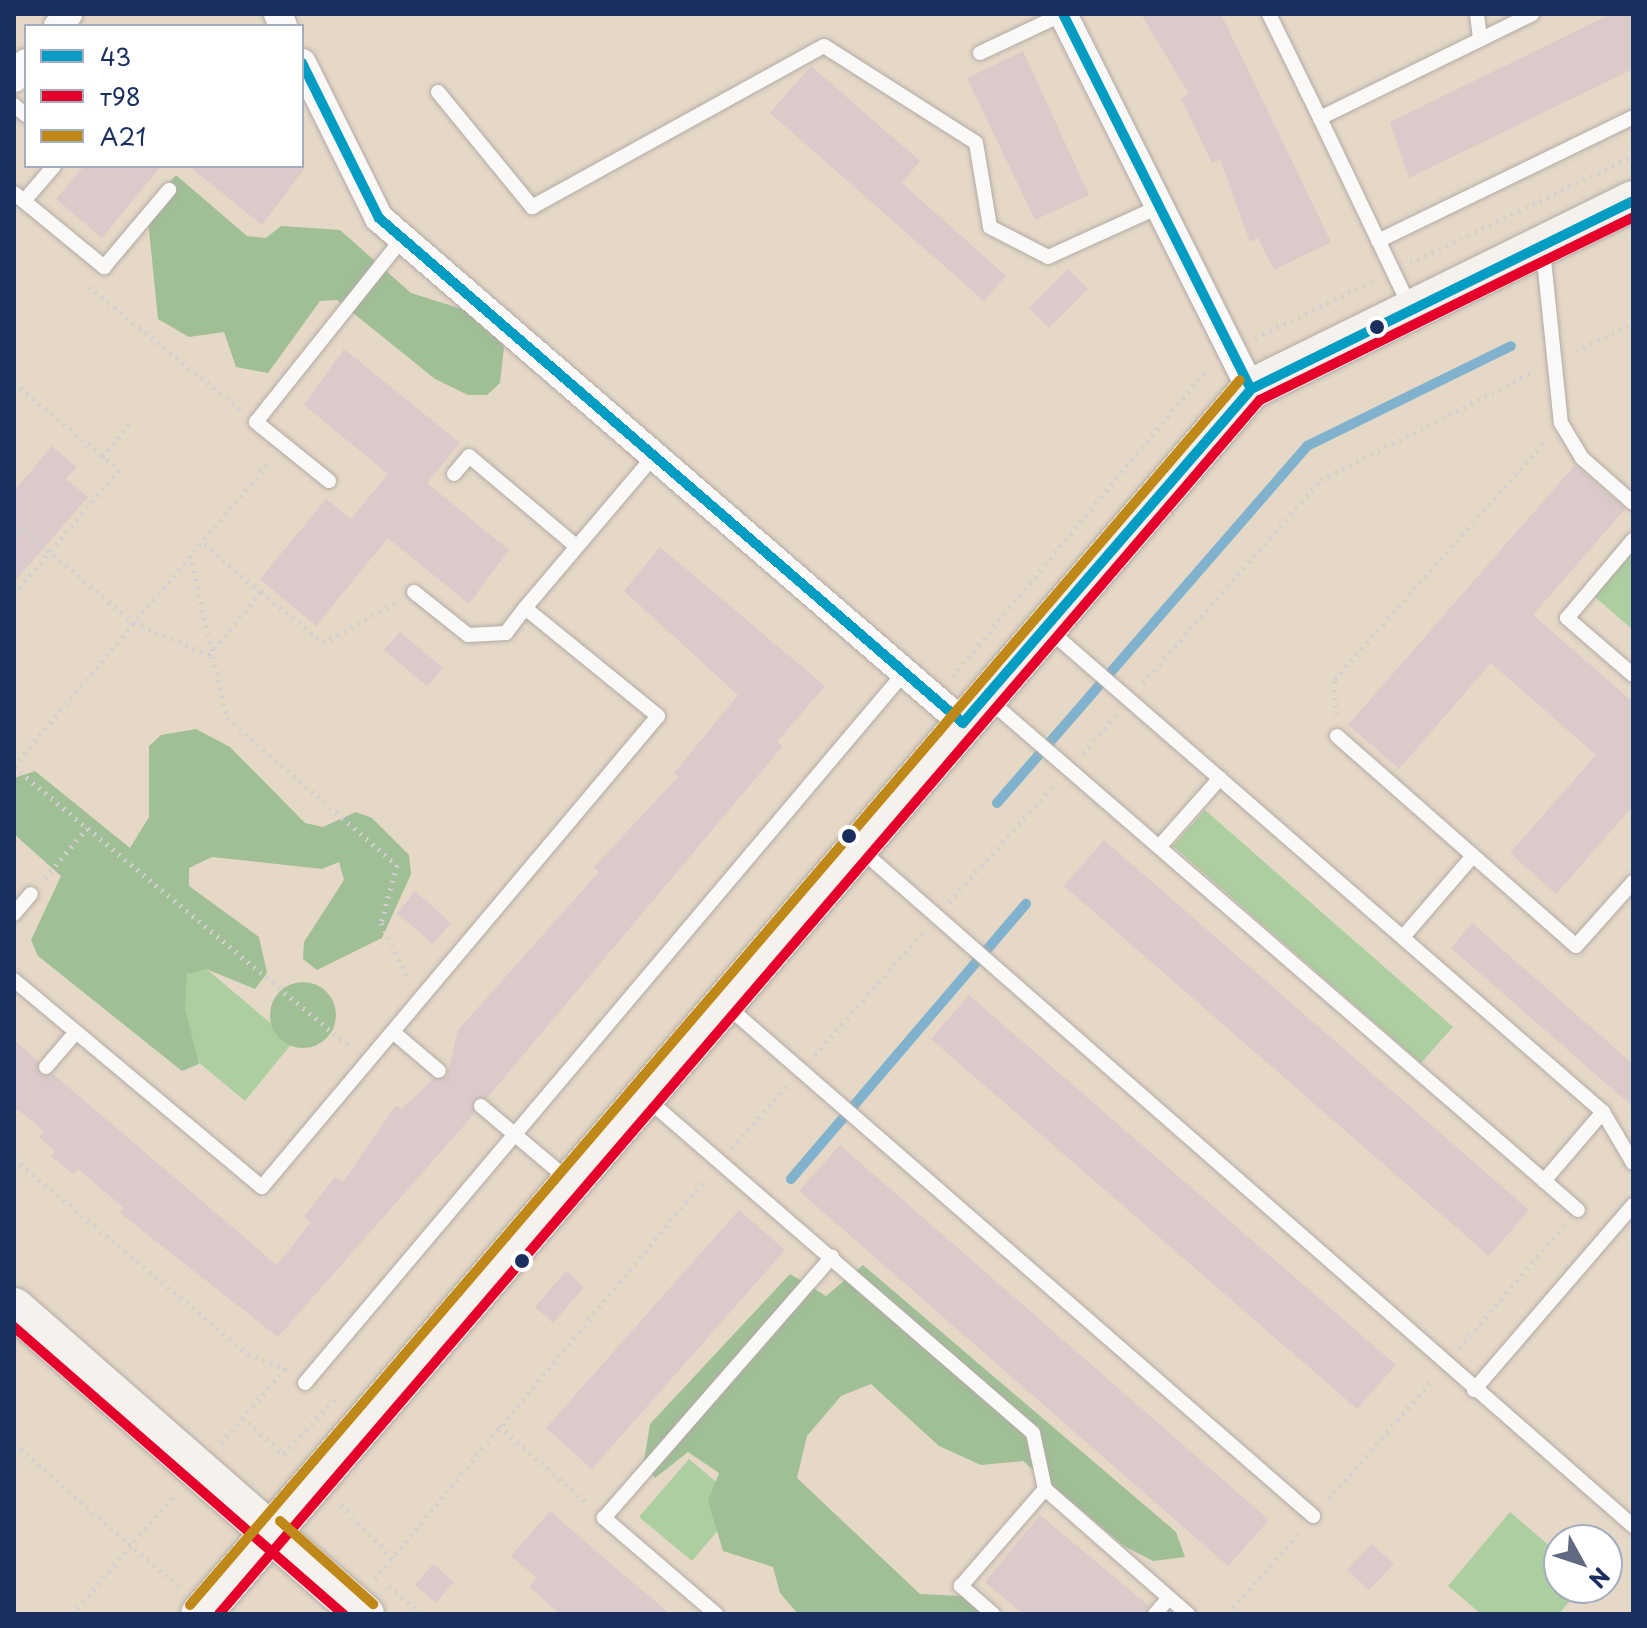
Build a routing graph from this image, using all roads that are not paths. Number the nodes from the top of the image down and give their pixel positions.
1 (1063, 14) edge
2 (1269, 14) edge
3 (1477, 14) edge
4 (1532, 14) edge
5 (1480, 40) junction
6 (980, 53) dead end
7 (304, 67) edge
8 (438, 92) dead end
9 (1633, 117) edge
10 (1320, 118) junction
11 (52, 168) edge
12 (169, 190) dead end
13 (19, 197) edge
14 (1633, 201) edge
15 (1158, 207) junction
16 (402, 239) junction
17 (1378, 241) junction
18 (1543, 246) junction
19 (1411, 310) junction
20 (1251, 389) junction
21 (653, 457) junction
22 (454, 474) dead end
23 (329, 481) dead end
24 (1633, 503) edge
25 (1633, 540) edge
26 (576, 546) junction
27 (414, 592) road end
28 (525, 608) junction
29 (1046, 628) junction
30 (904, 673) junction
31 (1633, 675) edge
32 (974, 710) junction
33 (1337, 736) road end
34 (1220, 778) junction
35 (857, 847) junction
36 (1159, 847) junction
37 (1473, 856) junction
38 (1633, 882) edge
39 (31, 894) road end
40 (14, 914) edge
41 (1403, 937) junction
42 (14, 980) edge
43 (723, 1003) junction
44 (76, 1032) junction
45 (393, 1032) junction
46 (46, 1067) dead end
47 (439, 1071) dead end
48 (644, 1096) junction
49 (481, 1106) dead end
50 (1603, 1112) junction
51 (515, 1134) junction
52 (1633, 1163) edge
53 (1544, 1181) junction
54 (571, 1182) junction
55 (1633, 1205) edge
56 (1578, 1210) road end
57 (832, 1257) junction
58 (14, 1308) edge
59 (305, 1383) road end
60 (1474, 1390) junction
61 (1045, 1489) junction
62 (1313, 1516) road end
63 (1633, 1526) edge
64 (271, 1531) junction
65 (372, 1590) edge
66 (1169, 1598) junction
67 (202, 1612) edge
68 (716, 1614) edge
69 (993, 1614) edge
70 (1155, 1614) edge
71 (1188, 1614) edge

1 - 6 lane
1 - 15 street
2 - 10 lane
3 - 5 lane
4 - 5 lane
5 - 10 lane
7 - 16 street
8 - 15 lane
9 - 17 lane
10 - 17 lane
11 - 13 lane
12 - 13 lane
14 - 18 main road
15 - 20 street
16 - 21 street
16 - 23 lane
17 - 19 lane
18 - 19 main road
18 - 24 lane
19 - 20 main road
20 - 29 main road
21 - 26 lane
21 - 30 street
22 - 26 lane
25 - 31 lane
26 - 28 lane
27 - 28 lane
28 - 45 lane
29 - 32 main road
29 - 34 lane
30 - 32 street
30 - 51 lane
32 - 35 main road
32 - 36 lane
33 - 37 lane
34 - 36 lane
34 - 41 lane
35 - 43 main road
35 - 60 lane
36 - 53 lane
37 - 38 lane
37 - 41 lane
39 - 40 lane
41 - 50 lane
42 - 44 lane
43 - 48 main road
43 - 62 lane
44 - 45 lane
44 - 46 lane
45 - 47 lane
48 - 54 main road
48 - 57 lane
49 - 51 lane
50 - 52 lane
50 - 53 lane
51 - 54 lane
51 - 59 lane
53 - 56 lane
54 - 64 main road
55 - 60 lane
57 - 61 lane
57 - 68 lane
58 - 64 main road
60 - 63 lane
61 - 66 lane
61 - 69 lane
64 - 65 main road
64 - 67 main road
66 - 70 lane
66 - 71 lane

